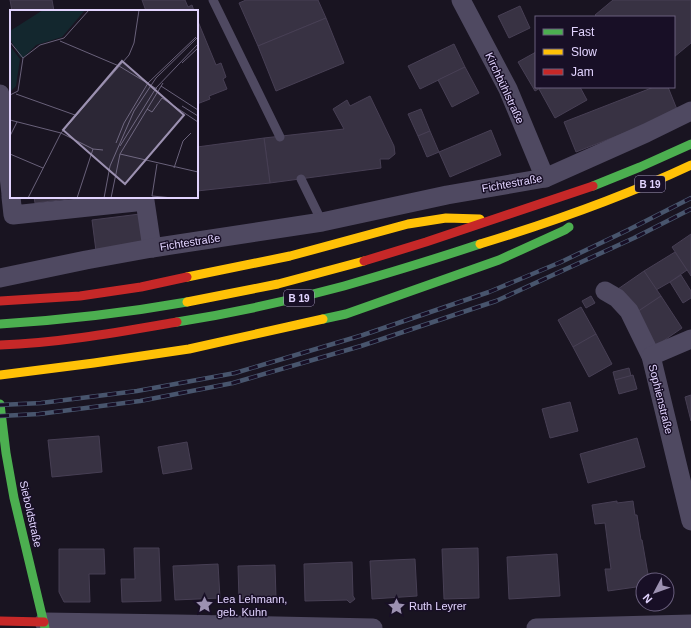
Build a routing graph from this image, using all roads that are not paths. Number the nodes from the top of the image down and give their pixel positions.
1 (213, 0) edge
2 (461, 0) edge
3 (0, 94) edge
4 (691, 111) edge
5 (280, 136) dead end
6 (691, 144) edge
7 (691, 165) edge
8 (545, 178) junction
9 (301, 179) dead end
10 (10, 187) edge
11 (11, 198) edge
12 (608, 201) junction
13 (495, 219) junction
14 (322, 222) junction
15 (152, 248) junction
16 (0, 278) edge
17 (605, 291) dead end
18 (0, 301) edge
19 (0, 324) edge
20 (691, 339) edge
21 (0, 345) edge
22 (650, 356) junction
23 (0, 375) edge
24 (0, 404) edge
25 (691, 521) edge
26 (0, 621) edge
27 (691, 624) edge
28 (45, 625) edge
29 (373, 628) edge
30 (536, 628) edge
31 (546, 628) edge

1 - 5 lane
2 - 8 street, Kirchbühlstraße
3 - 10 street, Fichtestraße
4 - 8 street, Fichtestraße
6 - 13 main road, B 19
7 - 12 main road, B 19
8 - 14 street, Fichtestraße
9 - 14 lane
11 - 15 street, Fichtestraße
12 - 21 main road, B 19
12 - 23 main road
13 - 18 main road
13 - 19 main road, B 19
14 - 15 street, Fichtestraße
15 - 16 street, Fichtestraße
17 - 22 street, Sophienstraße
20 - 22 street
22 - 25 street, Sophienstraße
24 - 28 main road, Sieboldstraße
26 - 28 main road
27 - 31 street
28 - 29 street
30 - 31 street

